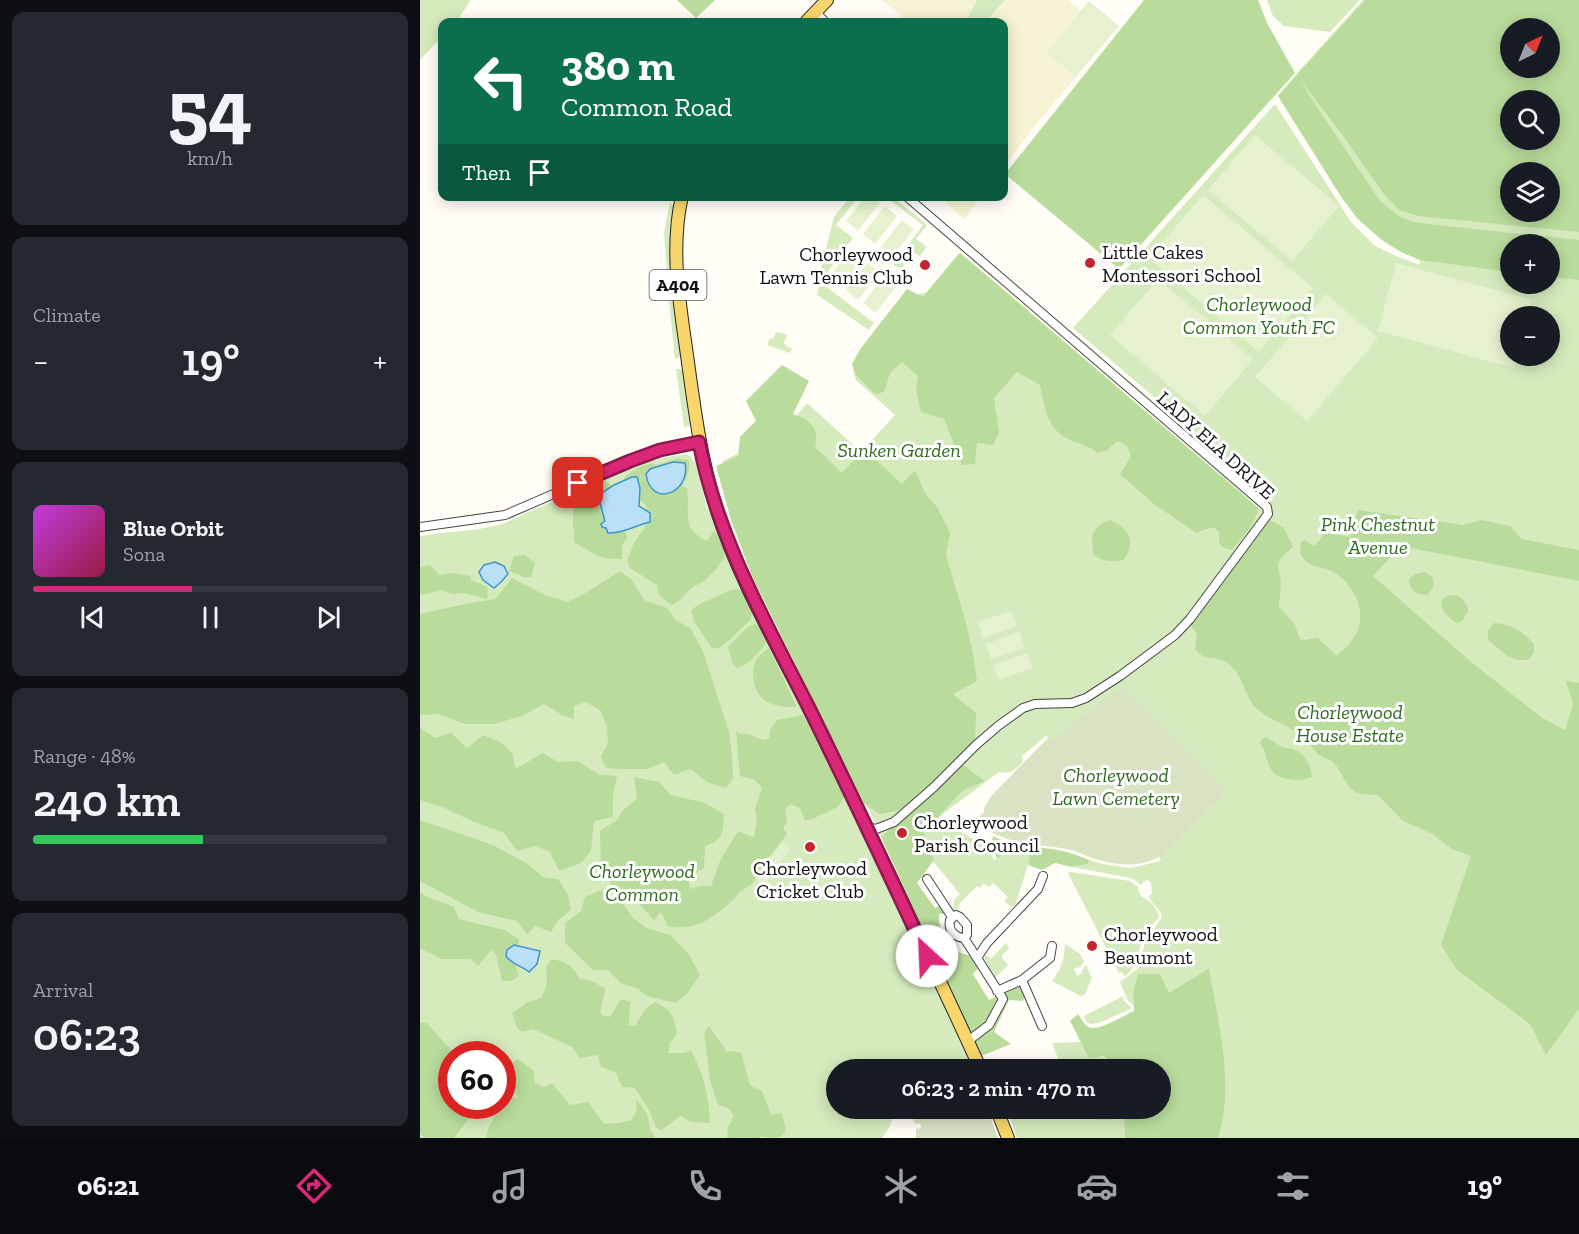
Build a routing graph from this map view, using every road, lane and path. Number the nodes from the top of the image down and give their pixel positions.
1 (827, 0) edge
2 (816, 12) junction
3 (810, 18) edge
4 (821, 18) edge
5 (681, 201) edge
6 (912, 201) edge
7 (699, 442) junction
8 (420, 527) edge
9 (867, 827) junction
10 (1043, 876) dead end
11 (927, 879) dead end
12 (952, 917) junction
13 (964, 938) junction
14 (1052, 946) dead end
15 (977, 958) junction
16 (1022, 980) junction
17 (997, 991) junction
18 (1041, 1026) dead end
19 (968, 1041) junction
20 (976, 1059) edge
21 (1000, 1119) edge
22 (1008, 1138) edge

1 - 2 main road
2 - 3 main road
2 - 4 street
5 - 7 main road, A404
6 - 9 street, LADY ELA DRIVE
7 - 8 street
7 - 9 main road, A404
9 - 19 main road, A404
10 - 15 street
11 - 12 street
12 - 13 street
12 - 13 street
13 - 15 street
14 - 16 street
15 - 17 street
16 - 17 street
16 - 18 street
17 - 19 street
19 - 20 main road, A404
21 - 22 main road

